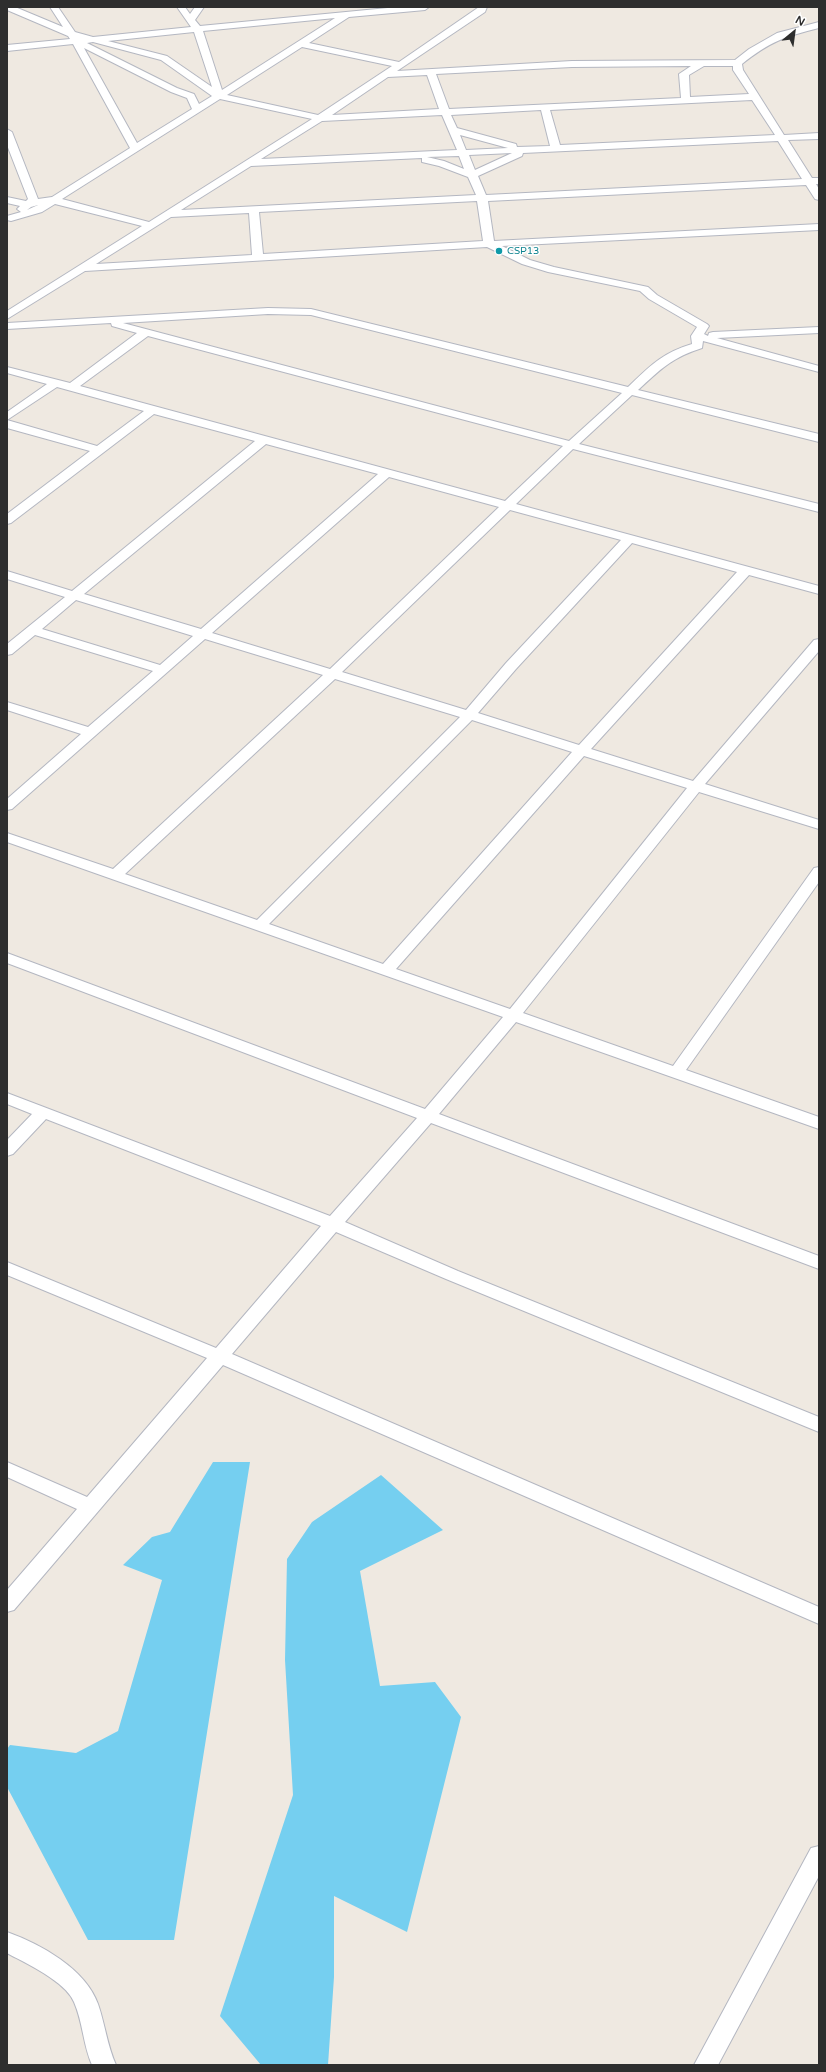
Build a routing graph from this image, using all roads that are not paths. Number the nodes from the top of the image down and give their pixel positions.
1 (7, 7) edge
2 (54, 7) edge
3 (180, 7) edge
4 (200, 7) edge
5 (425, 7) edge
6 (483, 7) edge
7 (386, 9) edge
8 (288, 11) dead end
9 (346, 15) junction
10 (190, 20) junction
11 (295, 20) junction
12 (819, 25) edge
13 (198, 30) junction
14 (74, 38) junction
15 (90, 40) junction
16 (302, 44) junction
17 (7, 48) edge
18 (737, 62) junction
19 (702, 63) junction
20 (402, 65) junction
21 (431, 73) junction
22 (387, 74) junction
23 (219, 96) junction
24 (755, 97) junction
25 (686, 101) junction
26 (545, 108) junction
27 (197, 110) junction
28 (445, 112) junction
29 (320, 118) junction
30 (452, 130) junction
31 (7, 132) edge
32 (819, 136) edge
33 (783, 137) junction
34 (135, 148) junction
35 (556, 149) junction
36 (527, 150) junction
37 (462, 153) junction
38 (404, 156) junction
39 (246, 164) junction
40 (472, 175) junction
41 (814, 182) edge
42 (819, 197) edge
43 (482, 198) junction
44 (7, 200) edge
45 (52, 200) junction
46 (28, 204) junction
47 (254, 210) junction
48 (167, 214) junction
49 (9, 219) edge
50 (150, 225) junction
51 (819, 227) edge
52 (490, 244) junction
53 (258, 258) junction
54 (84, 268) junction
55 (7, 316) edge
56 (104, 321) junction
57 (7, 326) edge
58 (819, 330) edge
59 (146, 332) junction
60 (698, 336) junction
61 (819, 369) edge
62 (7, 370) edge
63 (56, 383) junction
64 (72, 387) junction
65 (630, 393) junction
66 (153, 409) junction
67 (7, 417) edge
68 (7, 424) edge
69 (819, 438) edge
70 (264, 439) junction
71 (572, 445) junction
72 (99, 450) junction
73 (388, 472) junction
74 (508, 507) junction
75 (819, 508) edge
76 (7, 520) edge
77 (629, 539) junction
78 (746, 570) junction
79 (7, 575) edge
80 (819, 590) edge
81 (75, 595) junction
82 (33, 630) junction
83 (205, 634) junction
84 (819, 644) edge
85 (7, 651) edge
86 (163, 670) junction
87 (333, 673) junction
88 (7, 706) edge
89 (469, 715) junction
90 (92, 734) junction
91 (580, 751) junction
92 (695, 787) junction
93 (7, 806) edge
94 (819, 825) edge
95 (7, 837) edge
96 (819, 871) edge
97 (115, 875) junction
98 (259, 926) junction
99 (7, 958) edge
100 (385, 971) junction
101 (513, 1015) junction
102 (676, 1073) junction
103 (7, 1098) edge
104 (44, 1112) junction
105 (428, 1116) junction
106 (819, 1123) edge
107 (7, 1150) edge
108 (333, 1224) junction
109 (819, 1263) edge
110 (7, 1268) edge
111 (219, 1356) junction
112 (819, 1425) edge
113 (7, 1469) edge
114 (90, 1508) junction
115 (7, 1604) edge
116 (819, 1616) edge
117 (819, 1855) edge
118 (7, 1942) edge
119 (104, 2065) edge
120 (706, 2065) edge

1 - 14 street
2 - 14 street
3 - 10 street
4 - 10 street
5 - 7 street
6 - 20 street
7 - 9 street
8 - 11 street
9 - 11 street
9 - 16 street
10 - 13 street
11 - 13 street
12 - 18 street
13 - 15 street
13 - 23 street
14 - 15 street
14 - 17 street
14 - 27 street
14 - 34 street
15 - 23 street
16 - 20 street
16 - 23 street
18 - 19 street
18 - 24 street
19 - 21 street
19 - 25 street
20 - 22 street
21 - 22 street
21 - 28 street
22 - 29 street
23 - 27 street
23 - 29 street
24 - 25 street
24 - 33 street
25 - 26 street
26 - 28 street
26 - 35 street
27 - 34 street
28 - 29 street
28 - 30 street
29 - 39 street
30 - 36 street
30 - 37 street
31 - 46 street
32 - 33 street
33 - 35 street
33 - 41 street
34 - 45 street
35 - 36 street
36 - 37 street
36 - 40 street
37 - 38 street
37 - 40 street
38 - 39 street
38 - 40 street
39 - 48 street
40 - 43 street
41 - 42 street
41 - 43 street
43 - 47 street
43 - 52 street
44 - 46 street
45 - 46 street
45 - 49 street
45 - 50 street
46 - 49 street
47 - 48 street
47 - 53 street
48 - 50 street
50 - 54 street
51 - 52 street
52 - 53 street
52 - 60 street
53 - 54 street
54 - 55 street
56 - 57 street
56 - 59 street
56 - 65 street
58 - 60 street
59 - 64 street
59 - 71 street
60 - 61 street
60 - 65 street
62 - 63 street
63 - 64 street
63 - 67 street
64 - 66 street
65 - 69 street
65 - 71 street
66 - 70 street
66 - 72 street
68 - 72 street
70 - 73 street
70 - 81 street
71 - 74 street
71 - 75 street
72 - 76 street
73 - 74 street
73 - 83 street
74 - 77 street
74 - 87 street
77 - 78 street
77 - 89 street
78 - 80 street
78 - 91 street
79 - 81 street
81 - 82 street
81 - 83 street
82 - 85 street
82 - 86 street
83 - 86 street
83 - 87 street
84 - 92 street
86 - 90 street
87 - 89 street
87 - 97 street
88 - 90 street
89 - 91 street
89 - 98 street
90 - 93 street
91 - 92 street
91 - 100 street
92 - 94 street
92 - 101 street
95 - 97 street
96 - 102 street
97 - 98 street
98 - 100 street
99 - 105 street
100 - 101 street
101 - 102 street
101 - 105 street
102 - 106 street
103 - 104 street
104 - 107 street
104 - 108 street
105 - 108 street
105 - 109 street
108 - 111 street
108 - 112 street
110 - 111 street
111 - 114 street
111 - 116 street
113 - 114 street
114 - 115 street
117 - 120 street
118 - 119 street

